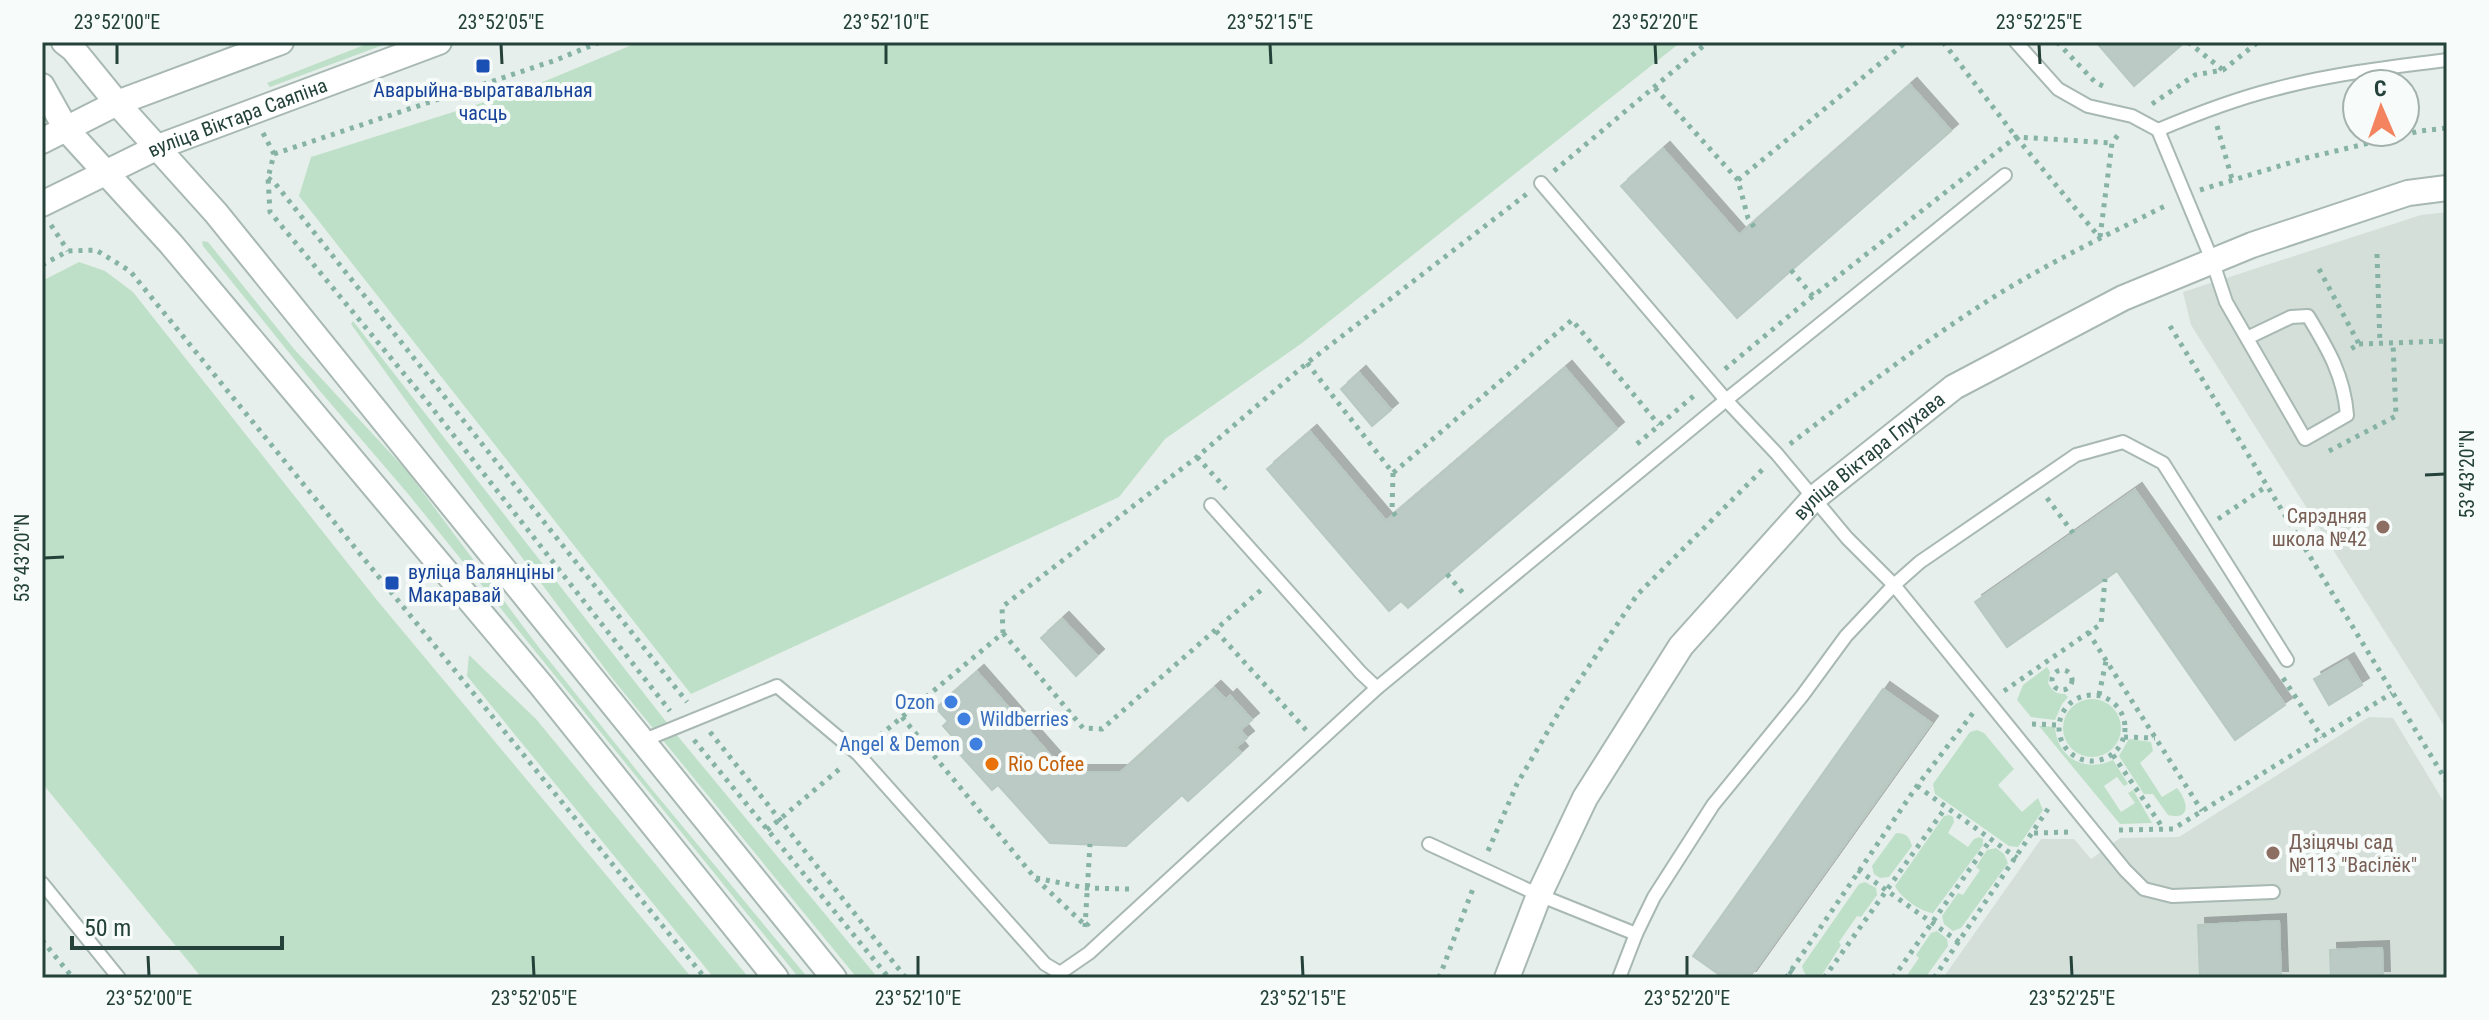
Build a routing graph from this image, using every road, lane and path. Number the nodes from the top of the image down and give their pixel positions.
1 (64, 42) edge
2 (281, 42) edge
3 (439, 42) edge
4 (600, 42) edge
5 (1708, 42) edge
6 (1906, 42) edge
7 (1943, 42) edge
8 (2016, 42) edge
9 (2057, 42) edge
10 (2188, 42) edge
11 (2447, 60) edge
12 (2223, 70) dead end
13 (42, 86) edge
14 (1655, 88) junction
15 (2114, 91) dead end
16 (2147, 99) dead end
17 (2158, 101) dead end
18 (117, 103) junction
19 (66, 129) junction
20 (2158, 130) junction
21 (2016, 137) junction
22 (42, 141) edge
23 (2112, 143) dead end
24 (158, 147) junction
25 (274, 154) dead end
26 (108, 173) junction
27 (2005, 175) dead end
28 (1738, 180) junction
29 (1541, 183) junction
30 (2447, 188) edge
31 (45, 212) edge
32 (1756, 230) dead end
33 (2100, 238) dead end
34 (68, 251) junction
35 (2377, 254) dead end
36 (2212, 260) junction
37 (42, 265) edge
38 (2319, 269) dead end
39 (1791, 270) dead end
40 (1813, 296) junction
41 (2170, 326) dead end
42 (2247, 338) junction
43 (2447, 341) edge
44 (2359, 344) junction
45 (2380, 344) junction
46 (2334, 358) junction
47 (1307, 363) junction
48 (1710, 382) junction
49 (1726, 400) junction
50 (1659, 425) junction
51 (1636, 445) dead end
52 (1197, 457) junction
53 (1393, 473) junction
54 (2267, 486) junction
55 (1229, 493) dead end
56 (2044, 494) dead end
57 (1813, 499) junction
58 (1211, 505) dead end
59 (1399, 520) dead end
60 (2204, 528) junction
61 (2073, 533) dead end
62 (1447, 574) dead end
63 (1275, 578) junction
64 (2105, 579) dead end
65 (1475, 583) dead end
66 (1894, 585) junction
67 (1216, 631) junction
68 (2088, 632) junction
69 (1003, 633) junction
70 (2049, 660) junction
71 (2287, 660) dead end
72 (2106, 661) junction
73 (2057, 672) junction
74 (1377, 688) junction
75 (2067, 688) junction
76 (2003, 691) dead end
77 (2392, 693) junction
78 (2099, 695) junction
79 (2074, 700) junction
80 (1973, 712) dead end
81 (902, 717) junction
82 (699, 718) junction
83 (2030, 724) dead end
84 (681, 725) junction
85 (2059, 725) junction
86 (2124, 737) junction
87 (2155, 738) junction
88 (642, 741) junction
89 (1296, 741) dead end
90 (858, 754) junction
91 (2113, 755) junction
92 (2447, 782) edge
93 (1917, 786) junction
94 (2051, 805) dead end
95 (1946, 807) junction
96 (2202, 811) junction
97 (779, 819) junction
98 (2163, 829) junction
99 (767, 830) junction
100 (2119, 830) dead end
101 (2074, 832) dead end
102 (2033, 833) junction
103 (1991, 839) junction
104 (1090, 844) dead end
105 (1429, 844) dead end
106 (2017, 858) junction
107 (1858, 870) junction
108 (1035, 878) junction
109 (42, 883) edge
110 (1086, 888) junction
111 (1886, 890) junction
112 (2273, 892) dead end
113 (1539, 895) junction
114 (1121, 898) dead end
115 (1097, 917) dead end
116 (1932, 923) junction
117 (1086, 926) junction
118 (1636, 934) junction
119 (42, 940) edge
120 (1959, 942) junction
121 (1789, 971) junction
122 (73, 978) edge
123 (119, 978) edge
124 (705, 978) edge
125 (776, 978) edge
126 (834, 978) edge
127 (889, 978) edge
128 (906, 978) edge
129 (1507, 978) edge
130 (1619, 978) edge
131 (1786, 978) edge
132 (1799, 978) edge
133 (1824, 978) edge
134 (1893, 978) edge
135 (1934, 978) edge

1 - 18 street
2 - 18 street
3 - 24 street, вуліца Віктара Саяпіна
4 - 25 path
5 - 14 path
6 - 28 path
7 - 21 path
8 - 20 lane
9 - 15 path
10 - 12 path
11 - 20 lane
13 - 19 street
14 - 28 path
14 - 29 path
16 - 17 path
18 - 19 street
18 - 24 street
19 - 22 street
19 - 26 street
20 - 36 lane
21 - 23 path
21 - 33 path
21 - 40 path
24 - 26 street, вуліца Віктара Саяпіна
24 - 88 street
26 - 31 street, вуліца Віктара Саяпіна
26 - 125 street
27 - 49 lane
28 - 32 path
29 - 47 path
29 - 48 lane
30 - 36 street, вуліца Віктара Глухава
31 - 34 path
34 - 37 path
34 - 124 path
35 - 45 path
36 - 42 lane
36 - 57 street, вуліца Віктара Глухава
38 - 44 path
39 - 40 path
40 - 48 path
41 - 54 path
42 - 46 lane
42 - 46 lane
43 - 45 path
44 - 45 path
44 - 46 path
47 - 52 path
47 - 53 path
48 - 49 lane
48 - 50 path
49 - 57 lane
49 - 74 lane
50 - 51 path
50 - 53 path
52 - 55 path
52 - 69 path
53 - 59 path
54 - 60 path
54 - 77 path
56 - 61 path
57 - 66 lane
57 - 113 street, вуліца Віктара Глухава
58 - 63 lane
60 - 66 lane
60 - 71 lane
62 - 65 path
63 - 67 path
63 - 74 lane
64 - 68 path
66 - 112 lane
66 - 118 lane
67 - 69 path
67 - 89 path
68 - 70 path
68 - 72 path
69 - 81 path
70 - 73 path
70 - 76 path
72 - 78 path
72 - 87 path
73 - 75 path
73 - 75 path
74 - 90 lane
75 - 79 path
77 - 92 path
77 - 96 path
78 - 79 path
78 - 86 path
79 - 85 path
80 - 93 path
81 - 90 path
81 - 108 path
82 - 84 lane
82 - 84 path
82 - 90 lane
82 - 97 path
83 - 85 path
84 - 88 lane
84 - 99 path
85 - 91 path
86 - 87 path
86 - 91 path
87 - 96 path
88 - 126 street
90 - 97 path
91 - 98 path
93 - 95 path
93 - 107 path
94 - 102 path
95 - 103 path
95 - 111 path
96 - 98 path
97 - 99 path
97 - 128 path
98 - 100 path
99 - 127 path
101 - 102 path
102 - 106 path
103 - 106 path
103 - 116 path
104 - 110 path
105 - 113 lane
106 - 120 path
107 - 111 path
107 - 121 path
108 - 110 path
108 - 117 path
109 - 123 lane
110 - 114 path
110 - 117 path
111 - 116 path
111 - 133 path
113 - 118 lane
113 - 129 street, вуліца Віктара Глухава
115 - 117 path
116 - 120 path
116 - 134 path
118 - 130 lane
119 - 122 path
120 - 135 path
121 - 131 path
121 - 132 path

